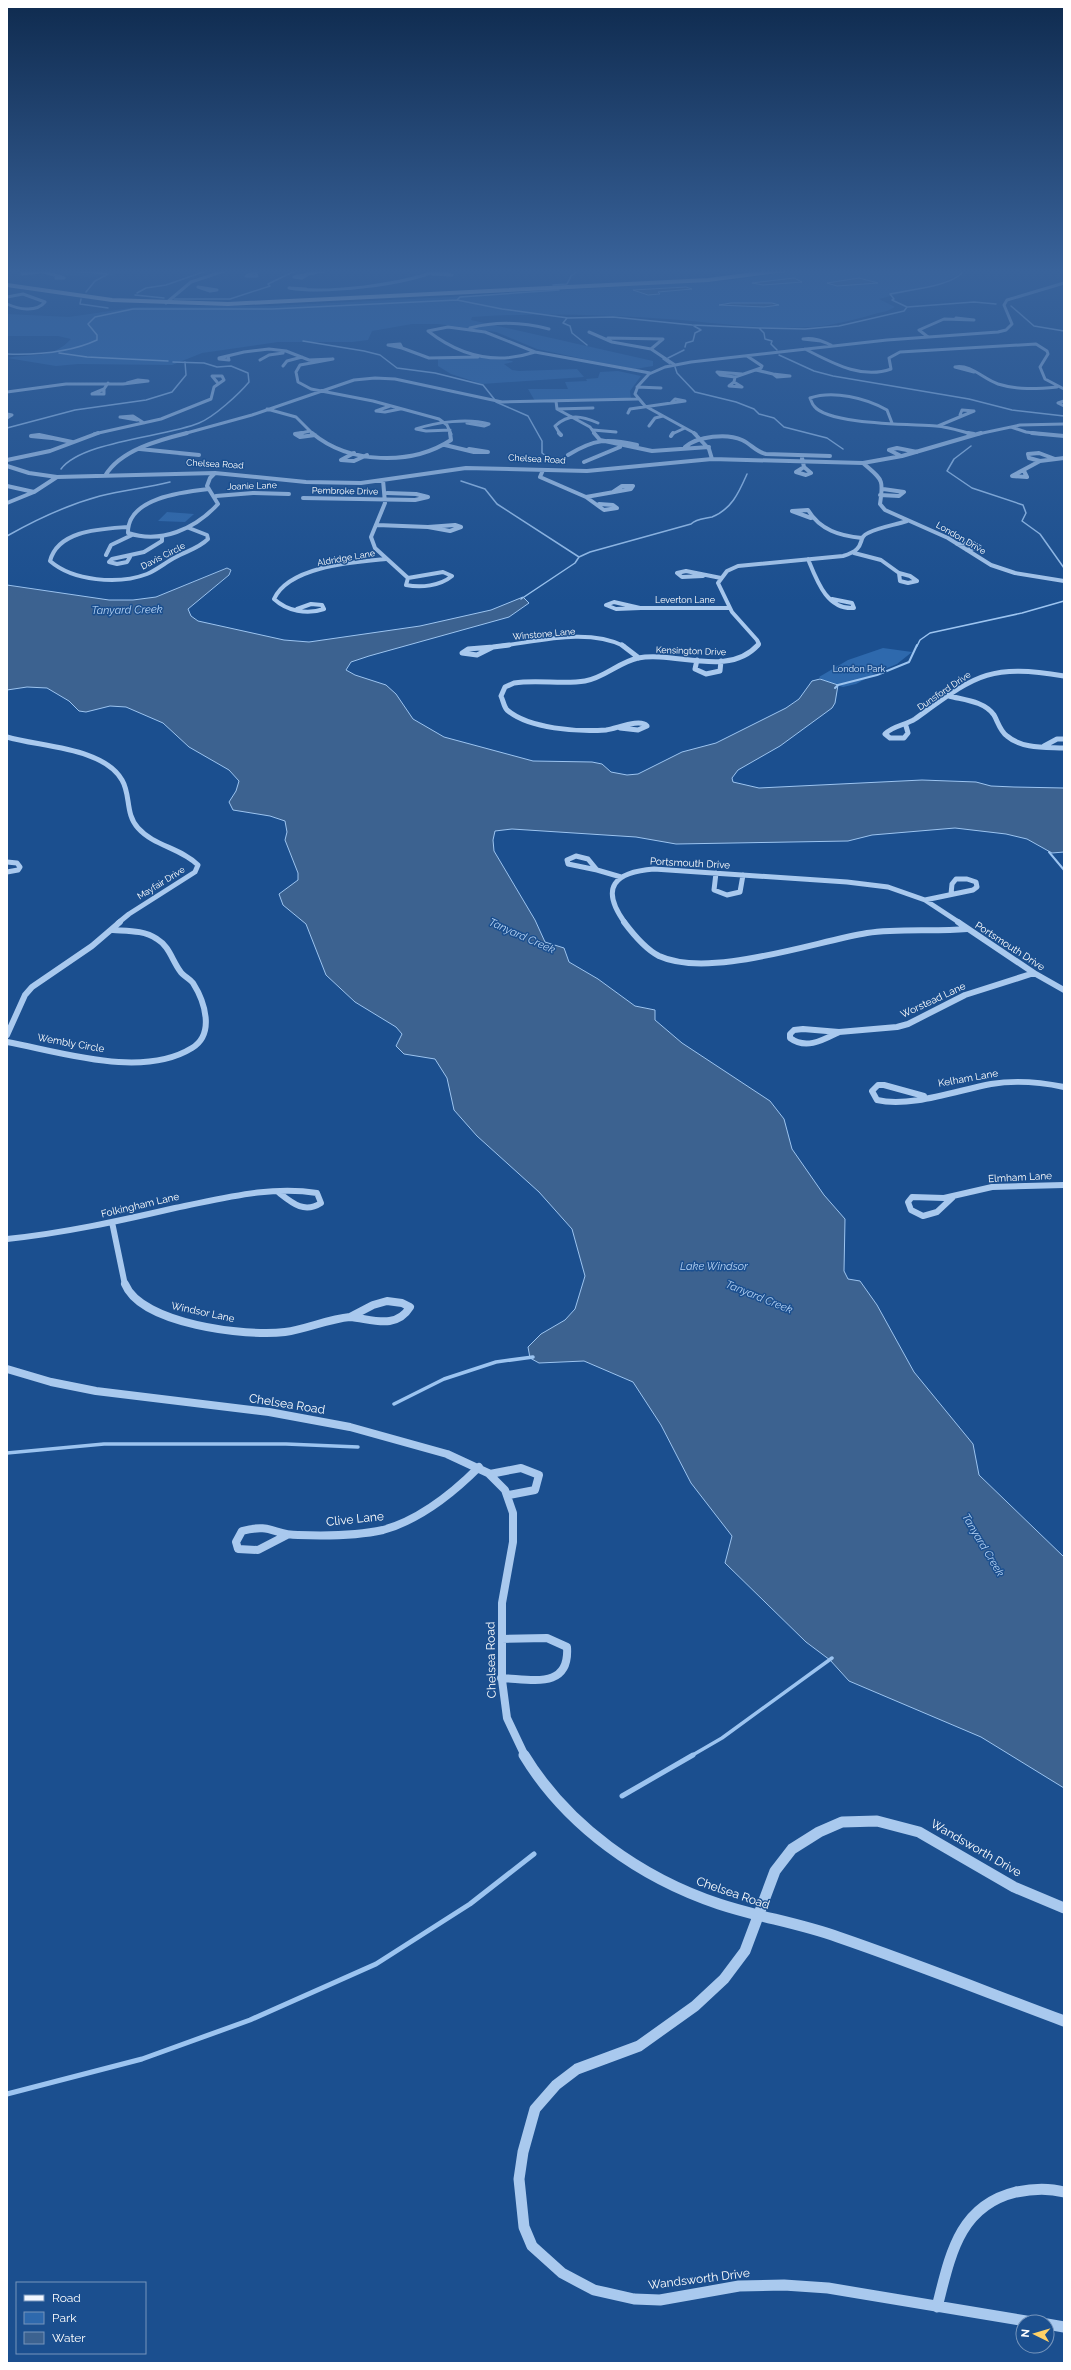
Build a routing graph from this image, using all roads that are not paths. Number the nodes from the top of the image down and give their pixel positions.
1 (136, 381) edge
2 (141, 381) edge
3 (298, 381) edge
4 (352, 381) edge
5 (399, 381) edge
6 (643, 381) edge
7 (988, 381) edge
8 (1048, 381) edge
9 (217, 382) dead end
10 (108, 383) junction
11 (127, 383) junction
12 (637, 387) junction
13 (1058, 387) junction
14 (661, 388) dead end
15 (104, 389) dead end
16 (1064, 389) edge
17 (317, 391) junction
18 (7, 392) edge
19 (638, 399) junction
20 (556, 401) junction
21 (1064, 401) edge
22 (671, 403) dead end
23 (390, 406) junction
24 (645, 406) junction
25 (1064, 406) edge
26 (402, 408) junction
27 (593, 408) dead end
28 (268, 409) junction
29 (557, 409) junction
30 (628, 413) dead end
31 (7, 414) edge
32 (568, 416) junction
33 (663, 416) junction
34 (960, 416) dead end
35 (7, 418) edge
36 (137, 420) dead end
37 (467, 422) junction
38 (144, 423) junction
39 (598, 423) dead end
40 (892, 423) junction
41 (447, 424) junction
42 (1064, 424) edge
43 (649, 426) dead end
44 (938, 426) junction
45 (1008, 426) junction
46 (685, 428) junction
47 (450, 430) junction
48 (593, 430) junction
49 (310, 431) junction
50 (616, 432) dead end
51 (974, 434) junction
52 (315, 435) junction
53 (561, 435) dead end
54 (671, 436) dead end
55 (1064, 436) edge
56 (52, 438) junction
57 (703, 438) junction
58 (600, 440) junction
59 (72, 442) junction
60 (445, 445) junction
61 (638, 445) dead end
62 (621, 446) junction
63 (685, 447) dead end
64 (710, 448) junction
65 (137, 449) junction
66 (469, 449) dead end
67 (917, 452) junction
68 (178, 453) junction
69 (354, 453) junction
70 (367, 455) junction
71 (568, 455) dead end
72 (830, 456) dead end
73 (902, 456) junction
74 (802, 458) junction
75 (1064, 458) edge
76 (712, 459) junction
77 (1055, 459) junction
78 (7, 460) edge
79 (1040, 461) junction
80 (584, 462) dead end
81 (803, 462) junction
82 (863, 462) junction
83 (7, 466) edge
84 (804, 467) dead end
85 (543, 470) junction
86 (1024, 471) dead end
87 (215, 473) junction
88 (106, 476) junction
89 (58, 477) junction
90 (384, 480) junction
91 (7, 486) edge
92 (209, 489) junction
93 (883, 489) junction
94 (34, 492) junction
95 (613, 492) dead end
96 (387, 493) junction
97 (289, 494) dead end
98 (880, 495) junction
99 (216, 496) junction
100 (586, 496) junction
101 (303, 498) dead end
102 (386, 500) junction
103 (7, 503) edge
104 (599, 504) dead end
105 (811, 518) dead end
106 (907, 521) junction
107 (377, 525) junction
108 (127, 527) junction
109 (428, 527) junction
110 (189, 528) junction
111 (132, 535) junction
112 (162, 536) junction
113 (862, 538) junction
114 (957, 544) junction
115 (967, 550) junction
116 (854, 553) junction
117 (106, 555) dead end
118 (130, 557) dead end
119 (386, 559) junction
120 (808, 559) junction
121 (899, 573) dead end
122 (703, 576) junction
123 (408, 578) junction
124 (721, 578) junction
125 (1064, 581) edge
126 (832, 599) junction
127 (641, 608) junction
128 (730, 608) junction
129 (297, 609) junction
130 (493, 648) junction
131 (639, 658) junction
132 (697, 660) junction
133 (721, 661) junction
134 (1064, 676) edge
135 (949, 696) junction
136 (906, 726) dead end
137 (620, 728) dead end
138 (7, 738) edge
139 (1064, 739) edge
140 (1044, 746) junction
141 (1064, 748) edge
142 (7, 862) edge
143 (597, 870) junction
144 (7, 872) edge
145 (716, 873) junction
146 (743, 875) junction
147 (621, 877) junction
148 (951, 894) junction
149 (926, 900) junction
150 (967, 929) junction
151 (113, 930) junction
152 (1034, 973) junction
153 (1064, 990) edge
154 (839, 1032) junction
155 (7, 1035) edge
156 (7, 1042) edge
157 (1064, 1087) edge
158 (924, 1096) junction
159 (1064, 1185) edge
160 (278, 1192) junction
161 (953, 1197) junction
162 (112, 1222) junction
163 (7, 1239) edge
164 (350, 1317) junction
165 (7, 1369) edge
166 (478, 1467) junction
167 (490, 1474) junction
168 (509, 1495) junction
169 (287, 1535) junction
170 (502, 1639) junction
171 (501, 1678) junction
172 (1064, 1908) edge
173 (757, 1915) junction
174 (1064, 2021) edge
175 (1064, 2192) edge
176 (937, 2307) junction
177 (1015, 2319) edge

1 - 11 street
2 - 11 street
3 - 17 street
4 - 17 street
5 - 20 street
6 - 12 street
7 - 13 street
8 - 13 street
9 - 38 street
10 - 11 street
10 - 15 street
10 - 18 street
12 - 14 street
12 - 19 street
13 - 16 street
17 - 23 street
17 - 28 street
19 - 20 street
19 - 24 street
20 - 29 street
21 - 25 street
22 - 24 street
23 - 26 street
23 - 26 street
24 - 30 street
24 - 33 street
26 - 41 street
27 - 29 street
28 - 49 street
28 - 65 street
29 - 32 street
31 - 35 street
32 - 39 street
32 - 48 street
32 - 53 street
33 - 43 street
33 - 46 street
34 - 44 street
36 - 38 street
37 - 37 street
37 - 41 street
38 - 59 street
40 - 40 street
40 - 44 street
41 - 47 street
41 - 47 street
42 - 45 street, Chelsea Road
44 - 51 street
45 - 51 street, Chelsea Road
45 - 55 street
46 - 54 street
46 - 57 street
47 - 60 street
48 - 50 street
48 - 58 street
49 - 52 street
49 - 52 street
51 - 67 street, Chelsea Road
52 - 69 street
56 - 56 street
56 - 59 street
57 - 63 street
57 - 64 street
57 - 74 street
58 - 61 street
58 - 62 street
58 - 71 street
59 - 78 street
60 - 66 street
60 - 70 street
62 - 64 street
62 - 80 street
64 - 76 street
65 - 68 street
65 - 88 street
67 - 73 street, Chelsea Road
67 - 73 street
68 - 68 street
69 - 70 street
69 - 70 street
72 - 74 street
73 - 82 street, Chelsea Road
74 - 81 street
75 - 77 street
76 - 81 street, Chelsea Road
76 - 85 street, Chelsea Road
77 - 79 street
77 - 79 street
79 - 86 street
81 - 82 street, Chelsea Road
81 - 84 street
82 - 93 street
83 - 89 street, Chelsea Road
85 - 90 street, Chelsea Road
85 - 100 street
87 - 88 street, Chelsea Road
87 - 90 street, Chelsea Road
87 - 92 street
88 - 89 street, Chelsea Road
89 - 94 street
90 - 96 street
91 - 94 street
92 - 99 street
92 - 108 street
93 - 98 street
93 - 98 street
94 - 103 street
95 - 100 street
96 - 102 street
96 - 102 street, Pembroke Drive
97 - 99 street, Joanie Lane
98 - 106 street, London Drive
99 - 110 street
100 - 104 street
101 - 102 street, Pembroke Drive
102 - 107 street
105 - 113 street
106 - 113 street
106 - 114 street, London Drive
107 - 109 street
107 - 119 street
108 - 110 street, Davis Circle
108 - 111 street
109 - 109 street
110 - 112 street
111 - 112 street
111 - 117 street
112 - 118 street
113 - 116 street
114 - 115 street, London Drive
114 - 115 street
115 - 125 street, London Drive
116 - 120 street
116 - 121 street
119 - 123 street
119 - 129 street, Aldridge Lane
120 - 124 street
120 - 126 street
122 - 122 street
122 - 124 street
123 - 123 street
124 - 128 street, Kensington Drive
126 - 126 street
127 - 127 street, Leverton Lane
127 - 128 street, Leverton Lane
128 - 133 street, Kensington Drive
129 - 129 street, Aldridge Lane
130 - 130 street, Winstone Lane
130 - 131 street, Winstone Lane
131 - 132 street, Kensington Drive
131 - 137 street, Kensington Drive
132 - 133 street, Kensington Drive
132 - 133 street
134 - 135 street, Dunsford Drive
135 - 136 street, Dunsford Drive
135 - 140 street
138 - 151 street, Mayfair Drive
139 - 140 street
140 - 141 street
142 - 144 street
143 - 143 street
143 - 147 street
145 - 146 street, Portsmouth Drive
145 - 146 street
145 - 147 street, Portsmouth Drive
146 - 149 street, Portsmouth Drive
147 - 150 street, Portsmouth Drive
148 - 148 street
148 - 149 street
149 - 150 street, Portsmouth Drive
150 - 152 street, Portsmouth Drive
151 - 155 street, Mayfair Drive
151 - 156 street, Wembly Circle
152 - 153 street, Portsmouth Drive
152 - 154 street, Worstead Lane
154 - 154 street, Worstead Lane
157 - 158 street, Kelham Lane
158 - 158 street, Kelham Lane
159 - 161 street, Elmham Lane
160 - 160 street, Folkingham Lane
160 - 162 street, Folkingham Lane
161 - 161 street, Elmham Lane
162 - 163 street, Folkingham Lane
162 - 164 street, Windsor Lane
164 - 164 street, Windsor Lane
165 - 166 street, Chelsea Road
166 - 167 street, Chelsea Road
166 - 169 street, Clive Lane
167 - 168 street, Chelsea Road
167 - 168 street
168 - 170 street, Chelsea Road
169 - 169 street, Clive Lane
170 - 171 street, Chelsea Road
170 - 171 street
171 - 173 street, Chelsea Road
172 - 173 street, Wandsworth Drive
173 - 174 street, Chelsea Road
173 - 176 street, Wandsworth Drive
175 - 176 street
176 - 177 street, Wandsworth Drive

